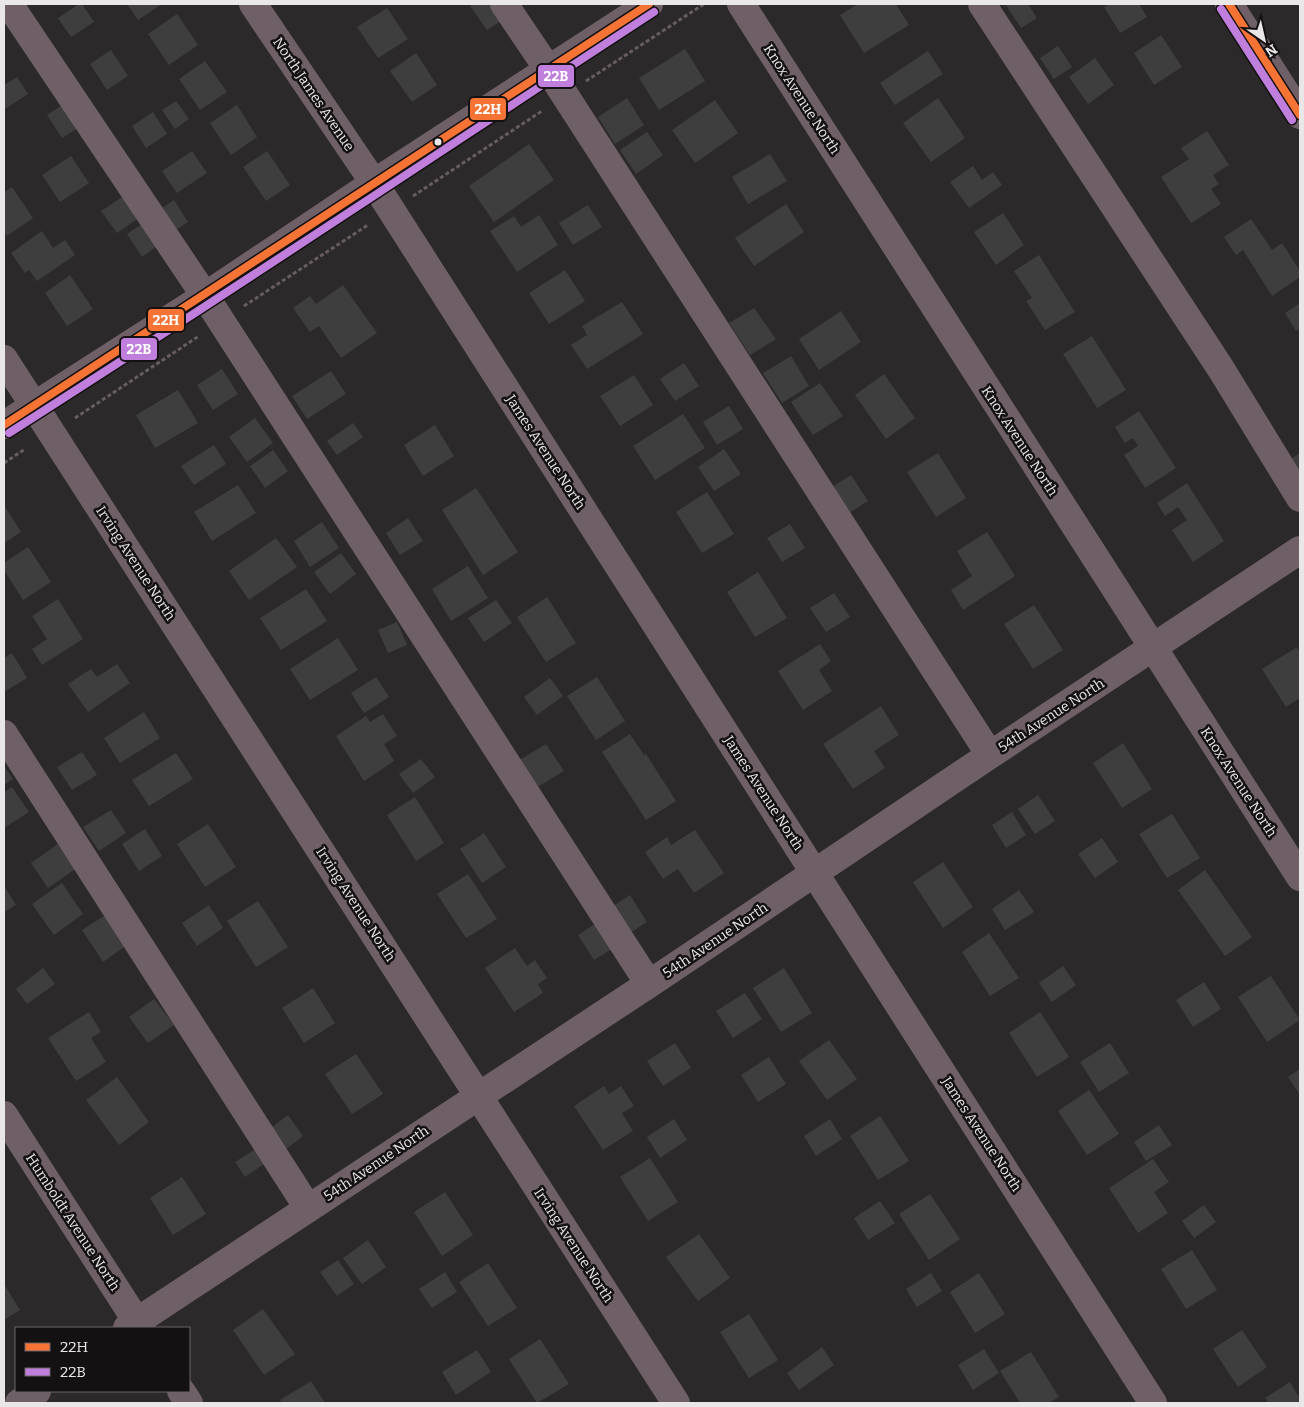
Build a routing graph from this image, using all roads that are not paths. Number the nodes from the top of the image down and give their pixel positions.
1 (8, 4) edge
2 (253, 4) edge
3 (504, 4) edge
4 (649, 4) edge
5 (741, 4) edge
6 (982, 4) edge
7 (1229, 4) edge
8 (548, 69) junction
9 (1300, 115) edge
10 (374, 183) junction
11 (205, 296) junction
12 (4, 359) edge
13 (34, 405) junction
14 (4, 425) edge
15 (1300, 498) edge
16 (1300, 550) edge
17 (1153, 647) junction
18 (4, 734) edge
19 (990, 755) junction
20 (816, 873) junction
21 (1300, 877) edge
22 (649, 984) junction
23 (479, 1095) junction
24 (4, 1115) edge
25 (308, 1208) junction
26 (135, 1326) edge
27 (36, 1392) edge
28 (182, 1392) edge
29 (19, 1403) edge
30 (189, 1403) edge
31 (676, 1403) edge
32 (1153, 1403) edge

1 - 11 street
2 - 10 street, North James Avenue
3 - 8 street
4 - 8 street
5 - 17 street, Knox Avenue North
6 - 15 street
7 - 9 street
8 - 10 street
8 - 19 street
10 - 11 street
10 - 20 street, James Avenue North
11 - 13 street
11 - 22 street
12 - 13 street, Irving Avenue North
13 - 14 street
13 - 23 street, Irving Avenue North
16 - 17 street, 54th Avenue North
17 - 19 street, 54th Avenue North
17 - 21 street, Knox Avenue North
18 - 25 street
19 - 20 street, 54th Avenue North
20 - 22 street, 54th Avenue North
20 - 32 street, James Avenue North
22 - 23 street, 54th Avenue North
23 - 25 street, 54th Avenue North
23 - 31 street, Irving Avenue North
24 - 26 street, Humboldt Avenue North
25 - 26 street, 54th Avenue North
27 - 29 street
28 - 30 street

